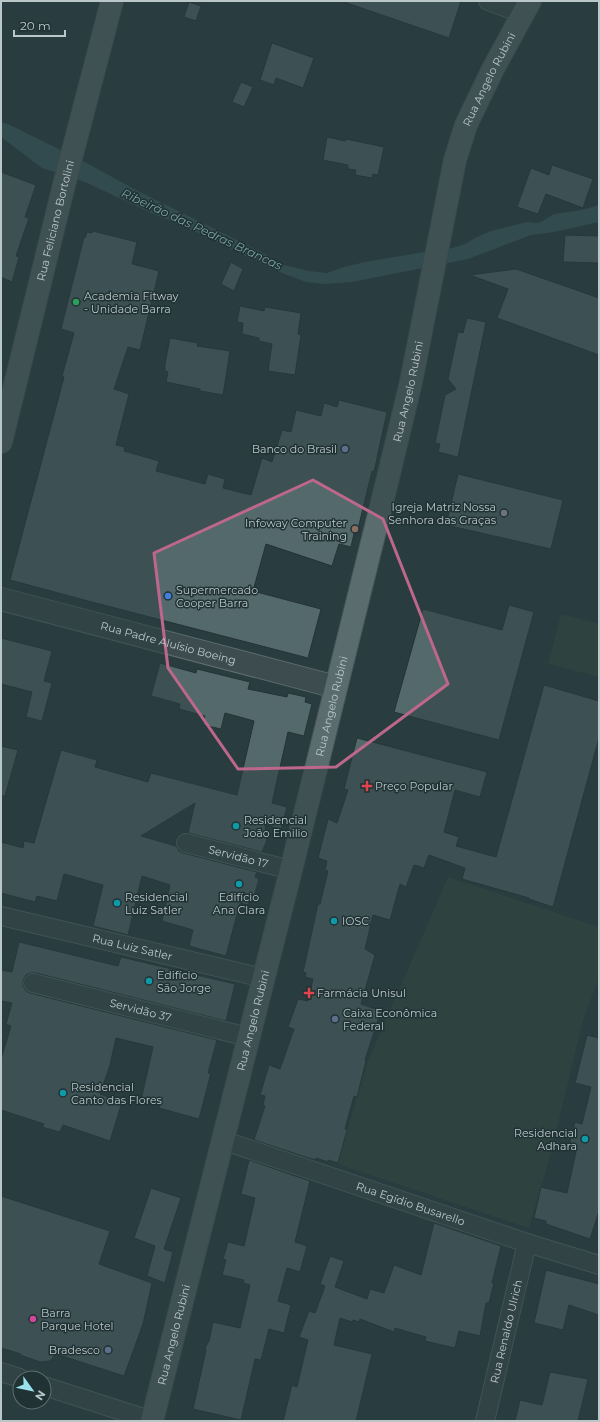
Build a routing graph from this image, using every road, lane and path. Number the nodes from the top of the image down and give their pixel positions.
1 (112, 1) edge
2 (488, 1) edge
3 (526, 7) edge
4 (1, 442) edge
5 (1, 599) edge
6 (336, 687) junction
7 (186, 843) dead end
8 (291, 870) junction
9 (1, 916) edge
10 (263, 978) junction
11 (34, 983) dead end
12 (248, 1037) junction
13 (222, 1140) junction
14 (527, 1243) junction
15 (599, 1264) edge
16 (1, 1372) edge
17 (12, 1375) edge
18 (52, 1389) edge
19 (152, 1421) edge
20 (485, 1421) edge

1 - 4 main road, Rua Feliciano Bortolini
2 - 3 street
3 - 6 main road, Rua Angelo Rubini
5 - 6 street, Rua Padre Aluísio Boeing
6 - 8 main road, Rua Angelo Rubini
7 - 8 street, Servidão 17
8 - 10 main road, Rua Angelo Rubini
9 - 10 street, Rua Luiz Satler
10 - 12 main road, Rua Angelo Rubini
11 - 12 street, Servidão 37
12 - 13 main road, Rua Angelo Rubini
13 - 14 street, Rua Egídio Busarello
13 - 19 main road, Rua Angelo Rubini
14 - 15 street, Rua Egídio Busarello
14 - 20 street, Rua Renaldo Ulrich
16 - 17 street
18 - 19 street

